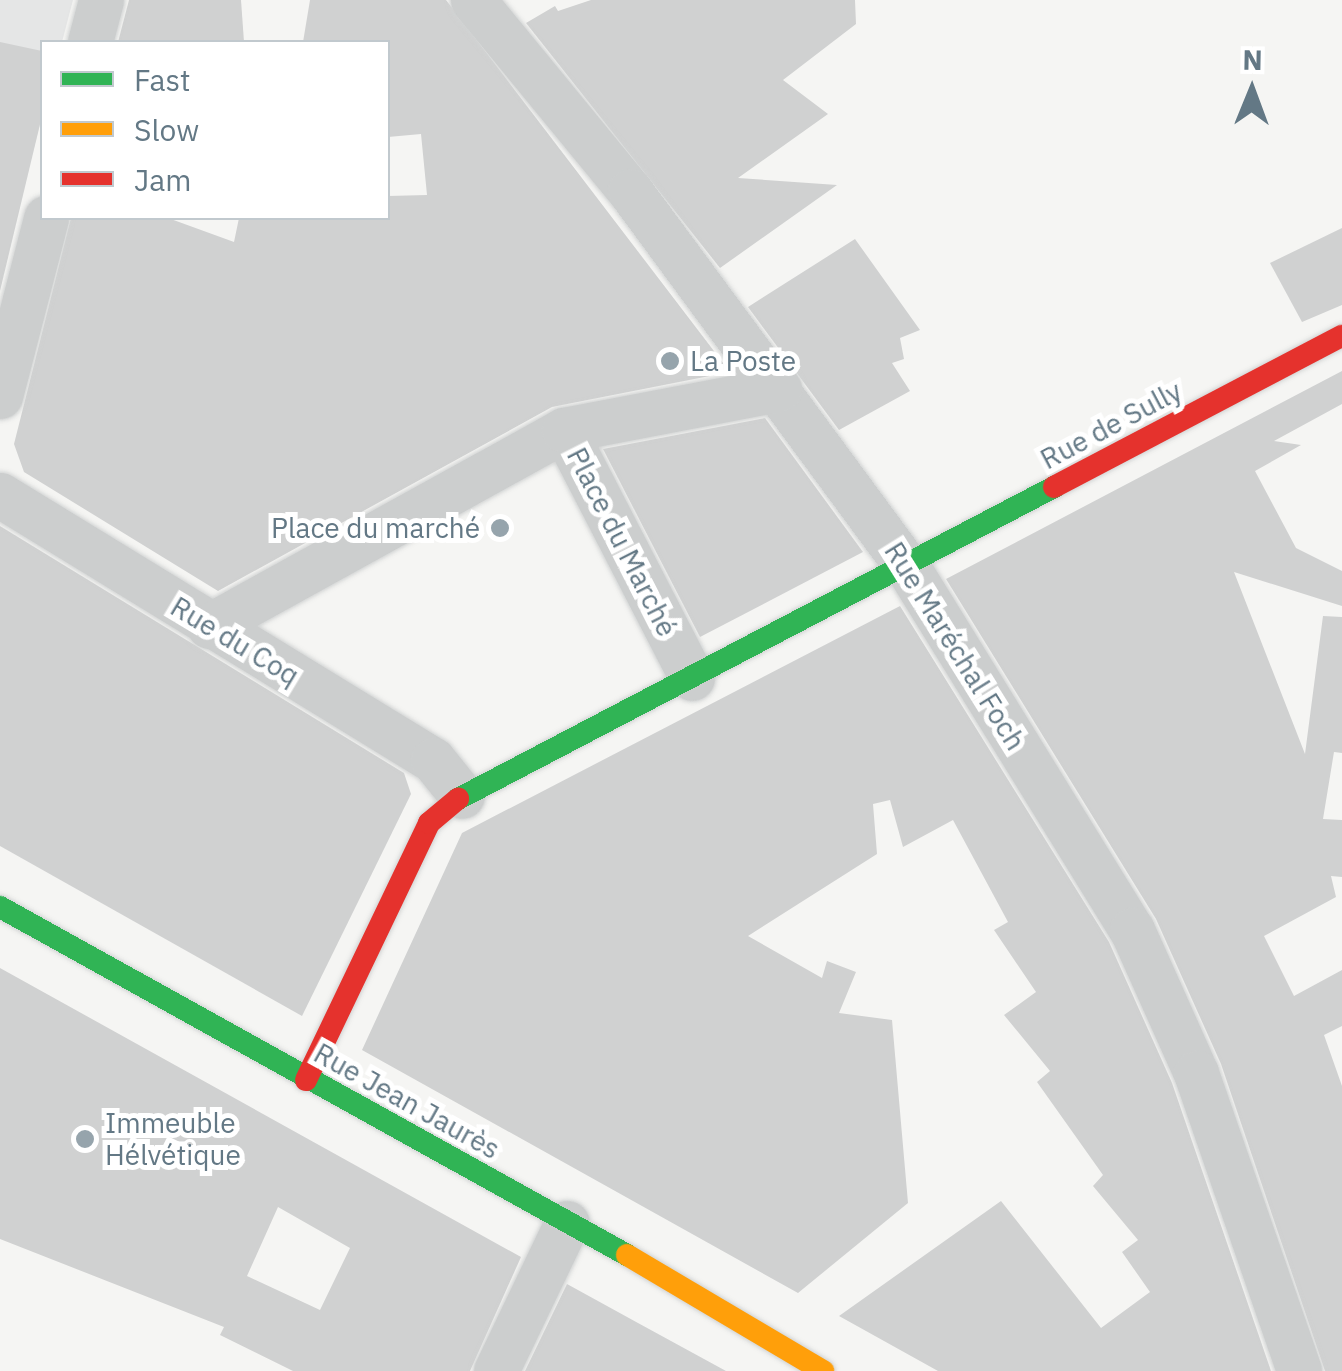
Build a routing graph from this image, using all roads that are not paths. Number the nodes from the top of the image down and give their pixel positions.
1 (101, 0) edge
2 (473, 0) edge
3 (91, 40) edge
4 (45, 220) edge
5 (1342, 336) edge
6 (780, 389) junction
7 (0, 396) edge
8 (564, 430) junction
9 (0, 495) edge
10 (908, 568) junction
11 (208, 626) junction
12 (692, 678) junction
13 (462, 796) junction
14 (0, 907) edge
15 (306, 1080) junction
16 (567, 1223) junction
17 (794, 1363) edge
18 (496, 1371) edge
19 (843, 1371) edge
20 (1299, 1371) edge

1 - 3 street
2 - 6 street, Rue Maréchal Foch
4 - 7 street
5 - 10 street, Rue de Sully
6 - 8 street
6 - 10 street, Rue Maréchal Foch
8 - 11 street, Place du Marché
8 - 12 street, Place du Marché
9 - 11 street, Rue du Coq
10 - 12 street, Rue de Sully
10 - 20 street, Rue Maréchal Foch
11 - 13 street, Rue du Coq
12 - 13 street
13 - 15 street
14 - 15 street, Rue Jean Jaurès
15 - 16 street, Rue Jean Jaurès
16 - 17 street, Rue Jean Jaurès
16 - 18 street
17 - 19 street, Rue Jean Jaurès

